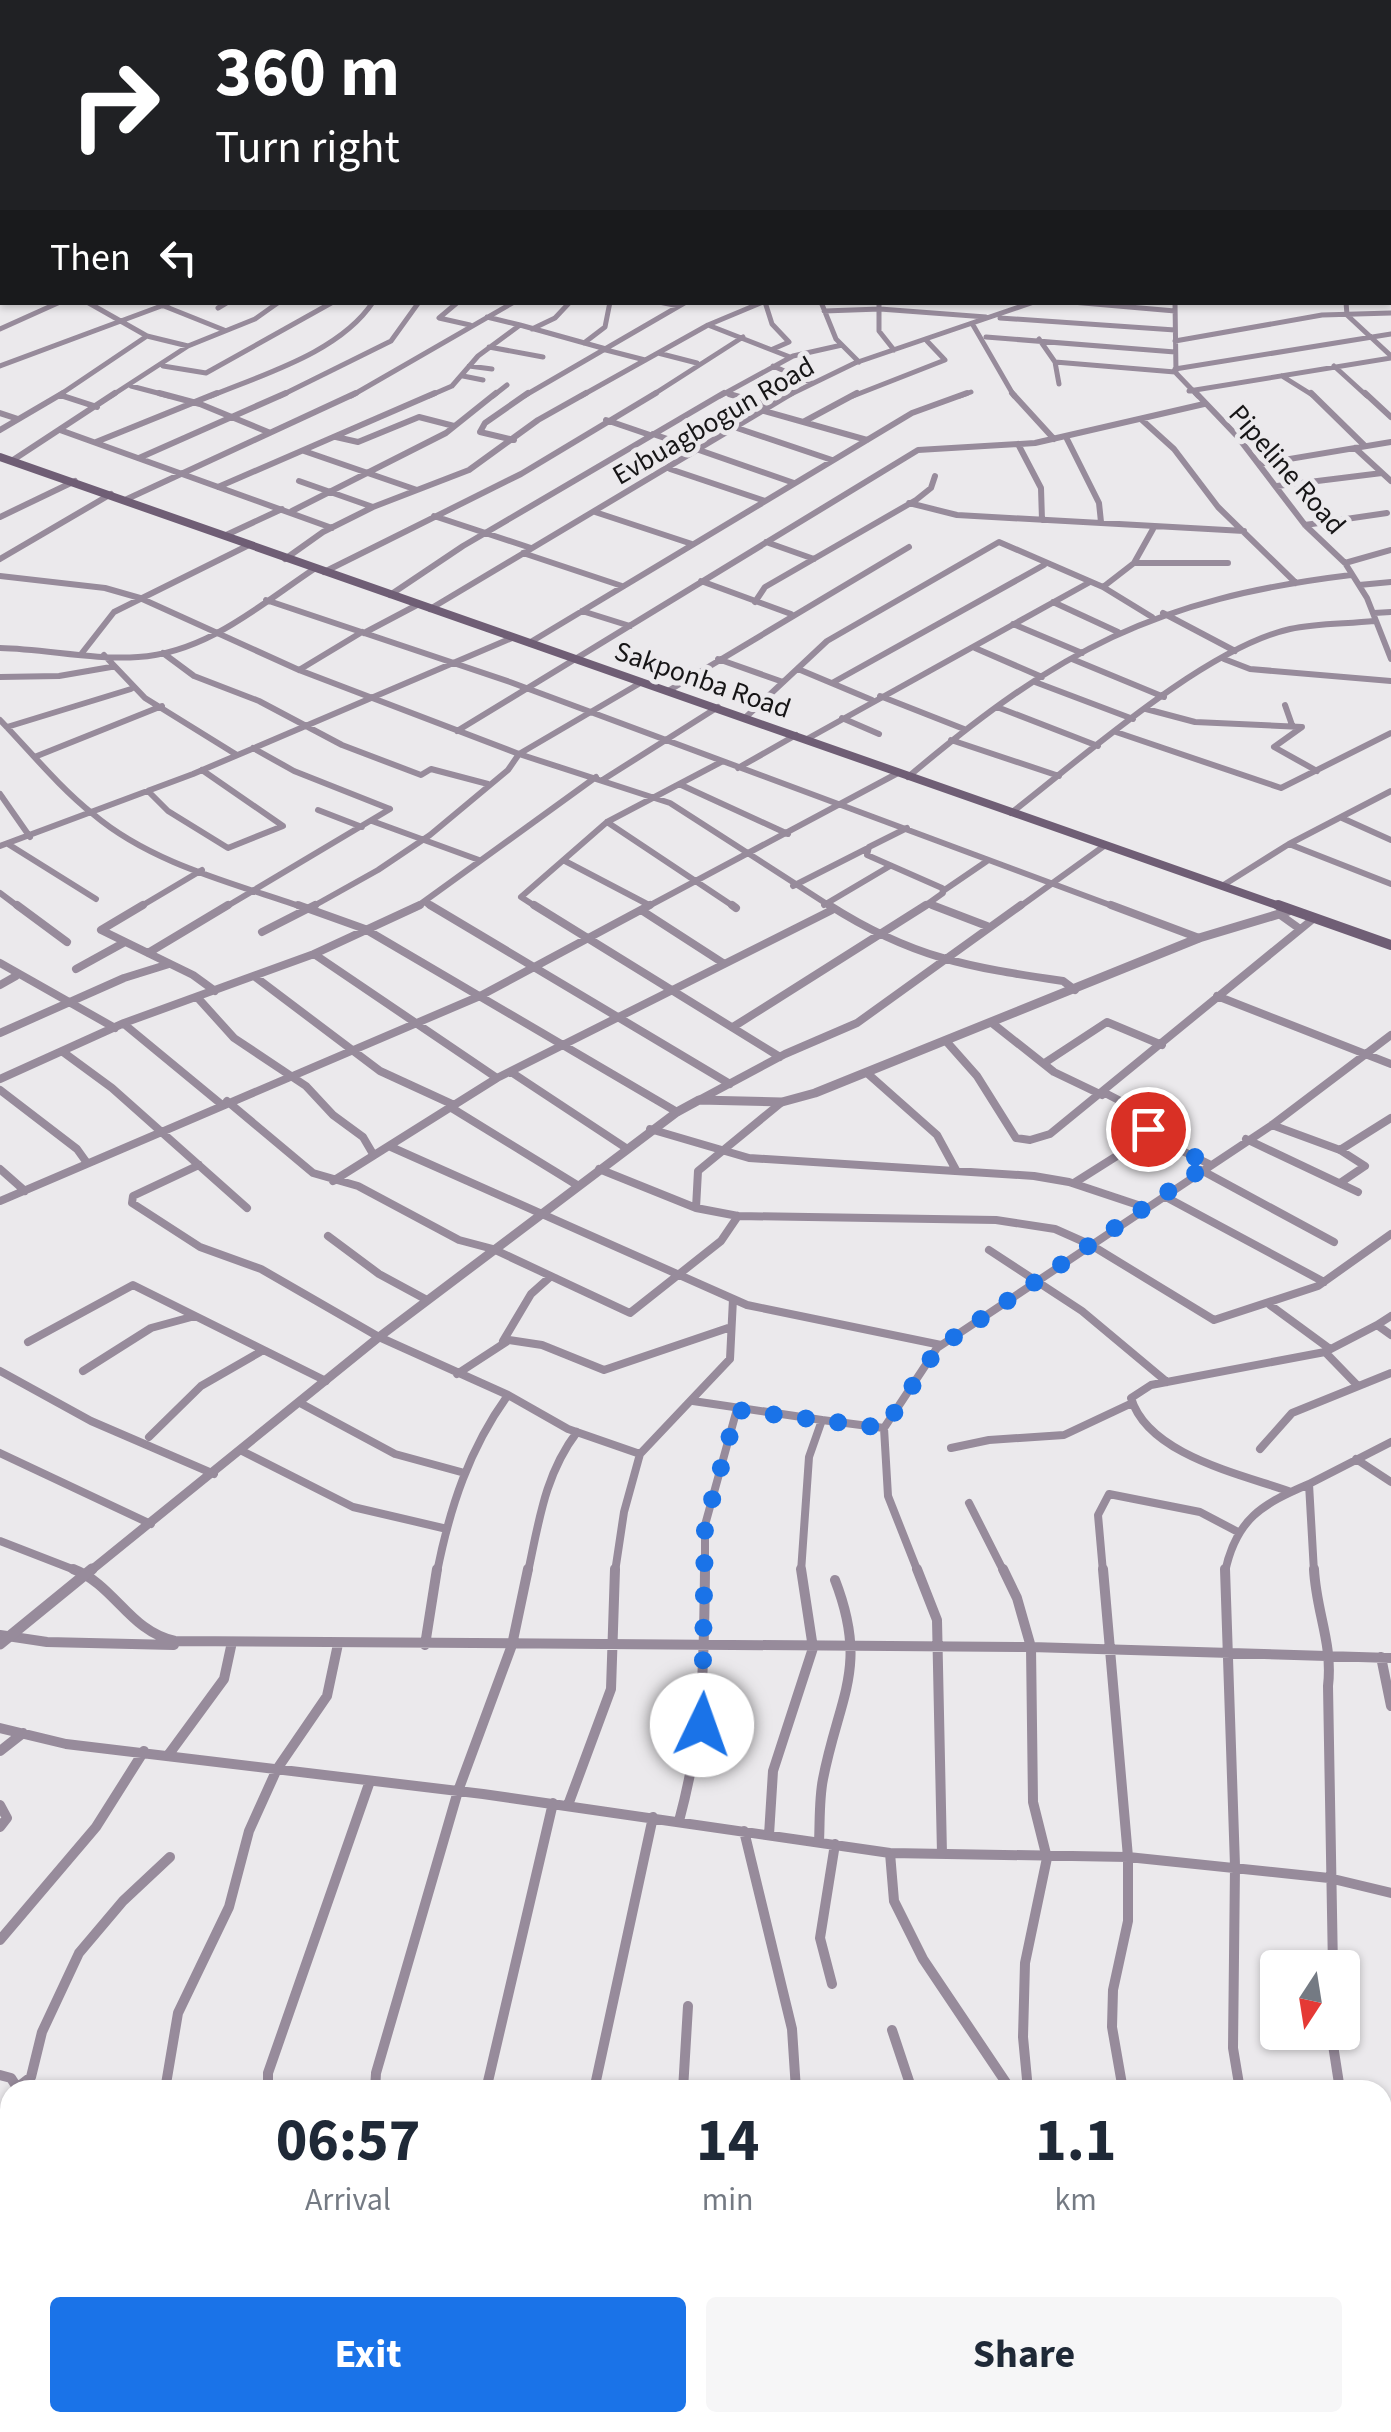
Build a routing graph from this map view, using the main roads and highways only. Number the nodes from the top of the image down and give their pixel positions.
1 (0, 456) edge
2 (1391, 945) edge

1 - 2 main road, Sakponba Road

